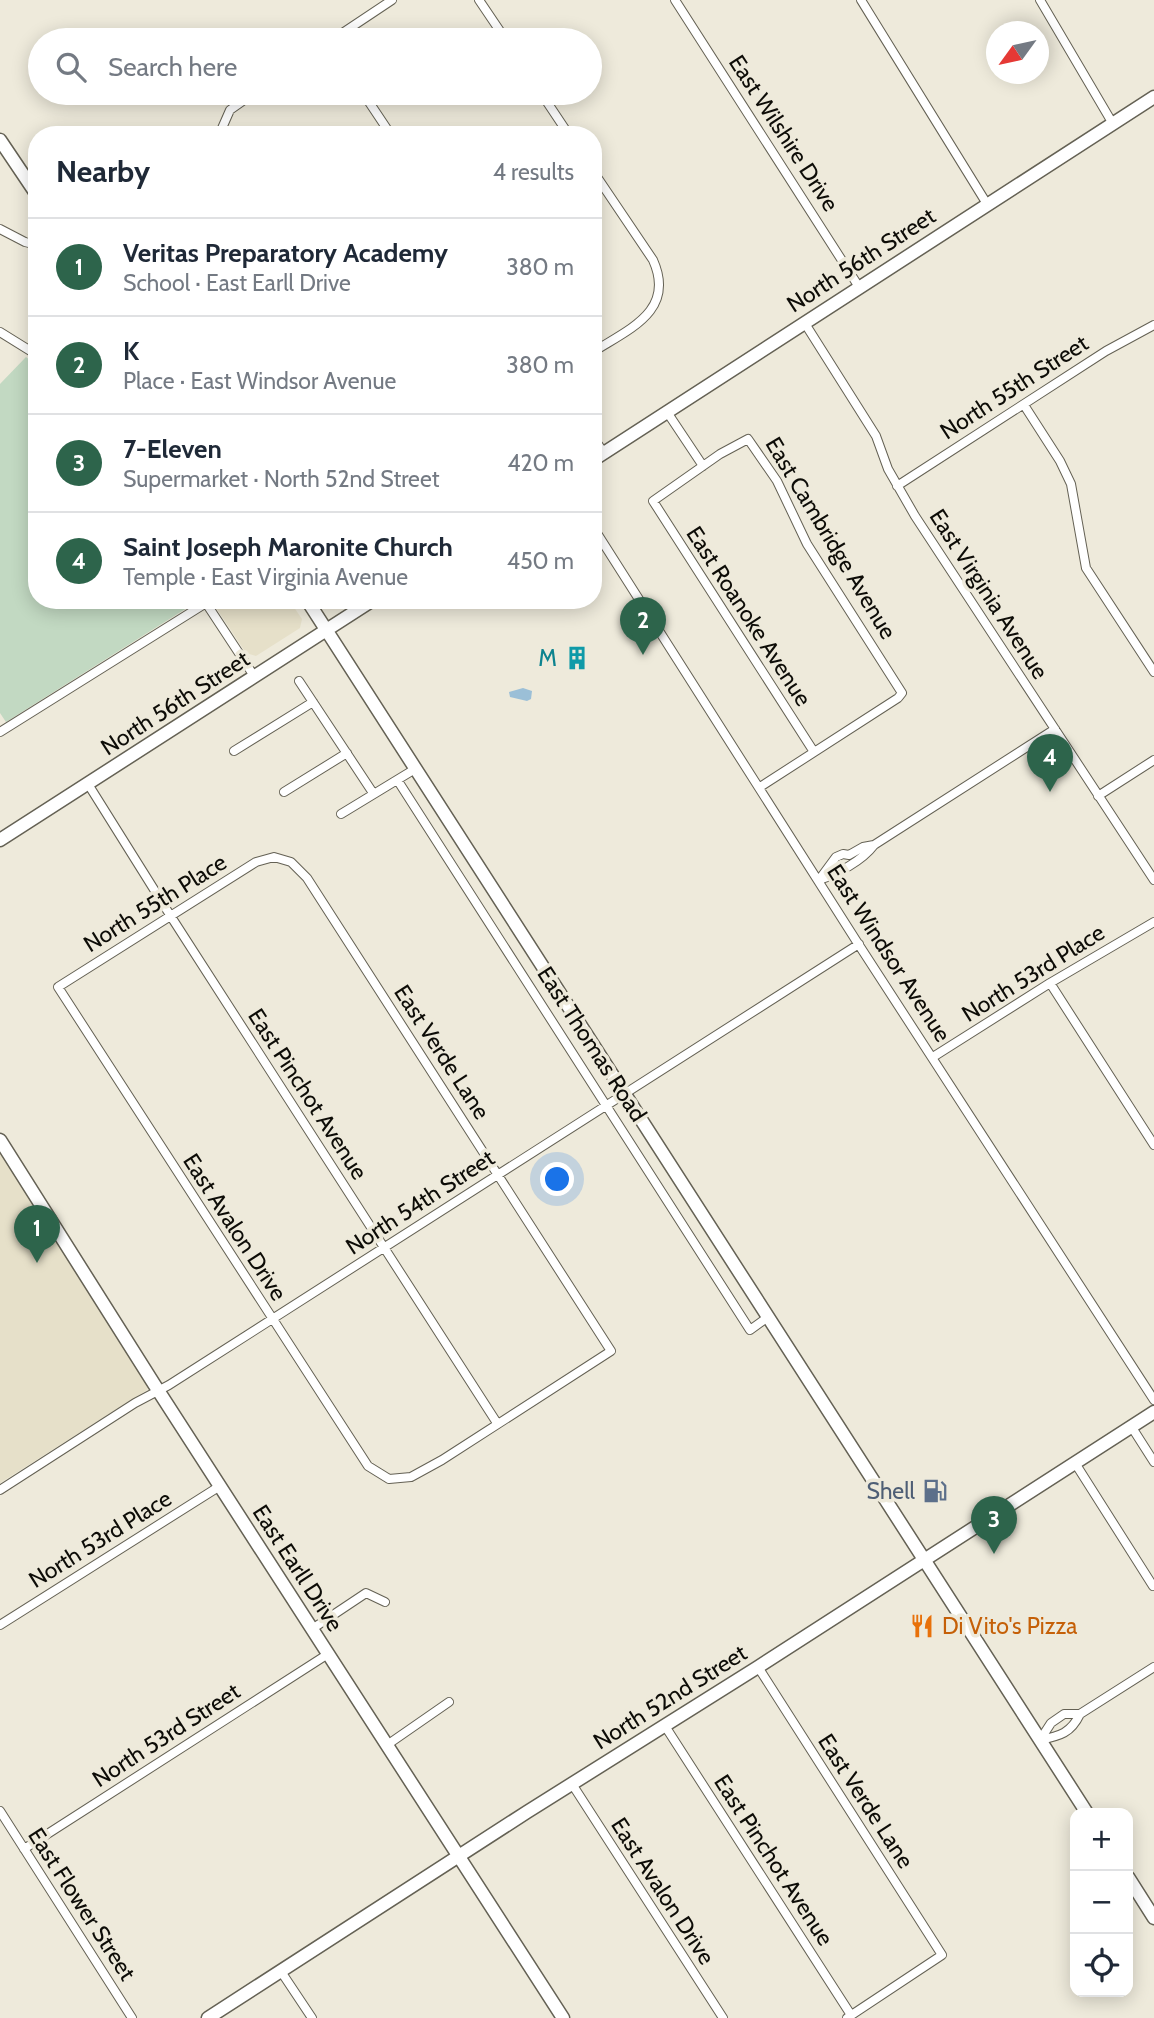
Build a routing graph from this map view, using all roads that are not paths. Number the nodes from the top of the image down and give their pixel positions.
1 (392, 0) edge
2 (479, 0) edge
3 (676, 0) edge
4 (861, 0) edge
5 (1040, 0) edge
6 (350, 28) edge
7 (498, 28) edge
8 (1154, 97) edge
9 (237, 105) edge
10 (371, 105) edge
11 (549, 105) edge
12 (1113, 124) junction
13 (222, 126) edge
14 (385, 126) edge
15 (563, 126) edge
16 (0, 141) edge
17 (28, 182) edge
18 (602, 184) edge
19 (987, 204) junction
20 (0, 229) edge
21 (28, 243) edge
22 (859, 287) junction
23 (804, 322) junction
24 (1154, 325) edge
25 (0, 332) edge
26 (602, 346) edge
27 (28, 349) edge
28 (1024, 405) junction
29 (667, 412) junction
30 (602, 454) edge
31 (703, 466) junction
32 (897, 486) junction
33 (602, 541) edge
34 (192, 609) edge
35 (210, 609) edge
36 (313, 609) edge
37 (359, 609) edge
38 (326, 630) junction
39 (1154, 673) edge
40 (254, 676) junction
41 (299, 681) dead end
42 (313, 702) junction
43 (1055, 729) junction
44 (0, 732) edge
45 (234, 751) dead end
46 (814, 752) junction
47 (347, 753) junction
48 (1154, 760) edge
49 (415, 769) junction
50 (398, 781) junction
51 (88, 784) junction
52 (760, 787) junction
53 (284, 792) dead end
54 (373, 793) junction
55 (1098, 796) junction
56 (341, 814) dead end
57 (0, 840) edge
58 (274, 857) joint
59 (819, 880) junction
60 (1154, 880) edge
61 (170, 915) junction
62 (1154, 922) edge
63 (859, 944) junction
64 (1050, 983) junction
65 (58, 986) joint
66 (933, 1057) junction
67 (624, 1093) junction
68 (606, 1105) junction
69 (0, 1140) edge
70 (1154, 1144) edge
71 (498, 1174) junction
72 (384, 1248) junction
73 (768, 1317) junction
74 (272, 1320) junction
75 (159, 1392) junction
76 (1154, 1400) edge
77 (1154, 1412) edge
78 (498, 1423) junction
79 (1131, 1426) junction
80 (1154, 1462) edge
81 (1075, 1463) junction
82 (220, 1486) junction
83 (0, 1490) edge
84 (924, 1559) junction
85 (1153, 1586) edge
86 (385, 1602) dead end
87 (0, 1625) edge
88 (312, 1629) junction
89 (328, 1654) junction
90 (758, 1667) junction
91 (1154, 1667) edge
92 (449, 1702) dead end
93 (1080, 1714) junction
94 (665, 1726) junction
95 (1040, 1740) junction
96 (387, 1745) junction
97 (572, 1784) junction
98 (1084, 1808) edge
99 (0, 1811) edge
100 (24, 1849) junction
101 (458, 1856) junction
102 (1133, 1885) edge
103 (1154, 1918) edge
104 (280, 1970) junction
105 (849, 2017) edge
106 (132, 2018) edge
107 (208, 2018) edge
108 (312, 2018) edge
109 (563, 2018) edge
110 (723, 2018) edge

1 - 6 street
2 - 7 street
3 - 22 street, East Wilshire Drive
4 - 19 street
5 - 12 street
8 - 12 street, North 56th Street
9 - 13 street
10 - 14 street
11 - 15 street
12 - 19 street, North 56th Street
16 - 17 street
18 - 26 street
19 - 22 street, North 56th Street
20 - 21 street
22 - 23 street, North 56th Street
23 - 29 street, North 56th Street
23 - 32 street, East Virginia Avenue
24 - 28 street, North 55th Street
25 - 27 street
28 - 32 street, North 55th Street
28 - 39 street
29 - 30 street, North 56th Street
29 - 31 street
31 - 46 street, East Roanoke Avenue
31 - 46 street, East Cambridge Avenue
32 - 43 street, East Virginia Avenue
33 - 52 street, East Windsor Avenue
34 - 44 street
35 - 40 street
36 - 38 street, East Thomas Road
37 - 38 street, North 56th Street
38 - 40 street, North 56th Street
38 - 49 street, East Thomas Road
40 - 51 street, North 56th Street
41 - 42 street
42 - 45 street
42 - 47 street
43 - 55 street, East Virginia Avenue
43 - 59 street
46 - 52 street
47 - 53 street
47 - 54 street
48 - 55 street
49 - 50 street
49 - 67 street, East Thomas Road
50 - 54 street
50 - 68 street, East Thomas Road
51 - 57 street, North 56th Street
51 - 61 street, East Pinchot Avenue
52 - 59 street, East Windsor Avenue
54 - 56 street
55 - 60 street, East Virginia Avenue
58 - 61 street, North 55th Place
58 - 71 street, East Verde Lane
59 - 63 street, East Windsor Avenue
61 - 65 street, North 55th Place
61 - 72 street, East Pinchot Avenue
62 - 64 street, North 53rd Place
63 - 66 street, East Windsor Avenue
63 - 67 street, North 54th Street
64 - 66 street, North 53rd Place
64 - 70 street
65 - 74 street, East Avalon Drive
66 - 76 street, East Windsor Avenue
67 - 68 street, North 54th Street
67 - 73 street, East Thomas Road
68 - 71 street, North 54th Street
68 - 73 street, East Thomas Road
69 - 75 street, East Earll Drive
71 - 72 street, North 54th Street
71 - 78 street, East Verde Lane
72 - 74 street, North 54th Street
72 - 78 street, East Pinchot Avenue
73 - 84 street, East Thomas Road
74 - 75 street, North 54th Street
74 - 78 street, East Avalon Drive
75 - 82 street, East Earll Drive
75 - 83 street, North 54th Street
77 - 79 street, North 52nd Street
79 - 80 street
79 - 81 street, North 52nd Street
81 - 84 street, North 52nd Street
81 - 85 street
82 - 87 street, North 53rd Place
82 - 88 street, East Earll Drive
84 - 90 street, North 52nd Street
84 - 95 street, East Thomas Road
86 - 88 street
88 - 89 street, East Earll Drive
89 - 96 street, East Earll Drive
89 - 100 street, North 53rd Street
90 - 94 street, North 52nd Street
90 - 105 street, East Verde Lane
91 - 93 street
92 - 96 street
93 - 95 street
93 - 95 street
94 - 97 street, North 52nd Street
94 - 105 street, East Pinchot Avenue
95 - 98 street, East Thomas Road
96 - 101 street, East Earll Drive
97 - 101 street, North 52nd Street
97 - 110 street, East Avalon Drive
99 - 100 street, East Flower Street
100 - 106 street, East Flower Street
101 - 104 street, North 52nd Street
101 - 109 street, East Earll Drive
102 - 103 street
104 - 107 street, North 52nd Street
104 - 108 street

